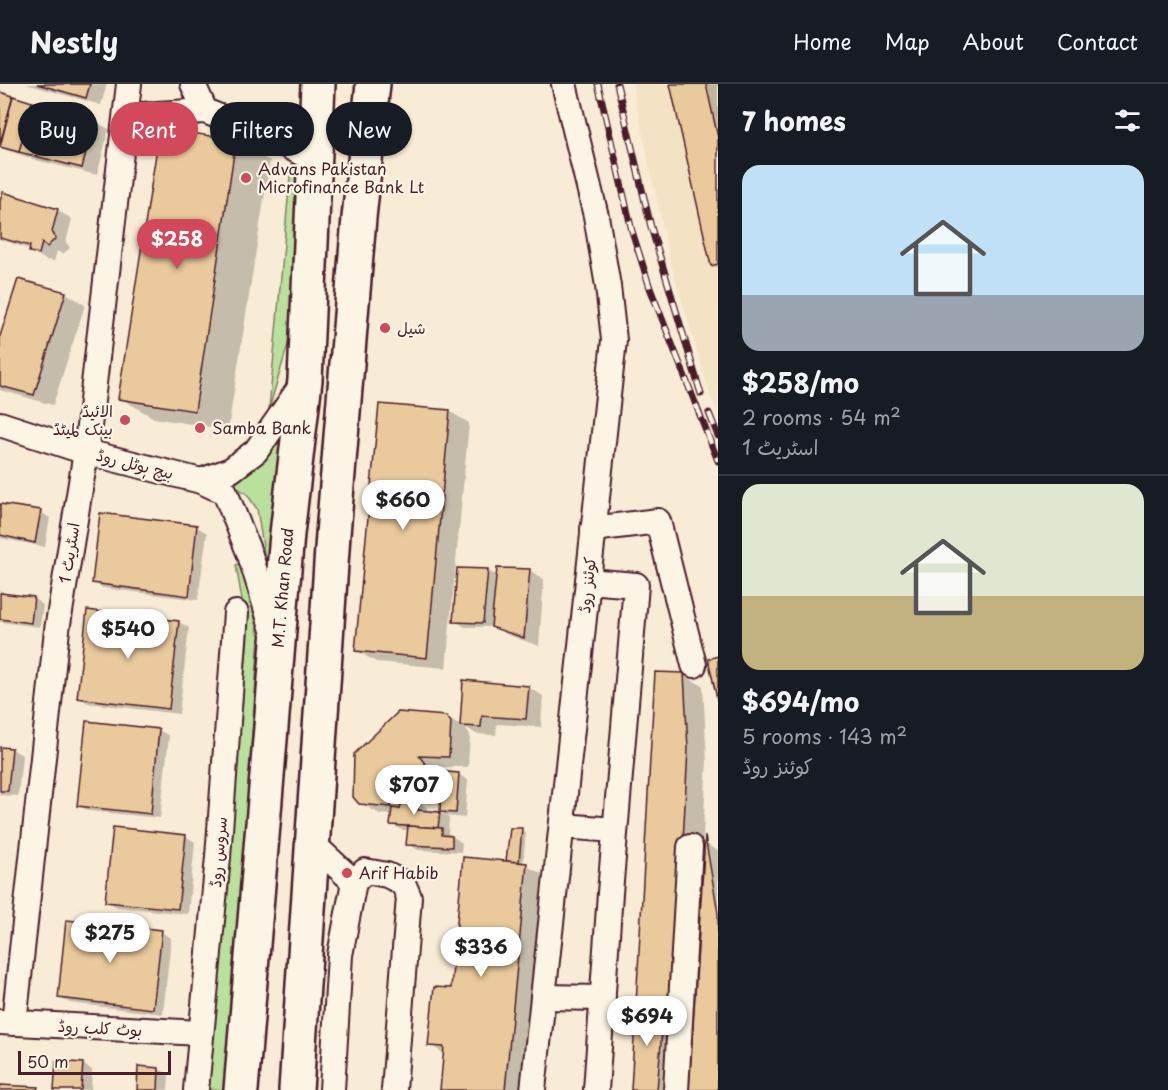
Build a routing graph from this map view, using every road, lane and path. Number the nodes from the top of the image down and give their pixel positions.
1 (129, 84) edge
2 (193, 84) edge
3 (318, 84) edge
4 (337, 84) edge
5 (350, 84) edge
6 (373, 84) edge
7 (564, 84) edge
8 (127, 102) edge
9 (198, 111) edge
10 (205, 111) junction
11 (121, 156) edge
12 (315, 160) junction
13 (356, 262) junction
14 (305, 380) junction
15 (0, 424) edge
16 (86, 452) junction
17 (201, 481) junction
18 (593, 530) junction
19 (588, 580) junction
20 (236, 613) dead end
21 (279, 651) junction
22 (694, 665) dead end
23 (562, 826) junction
24 (615, 830) junction
25 (313, 844) junction
26 (690, 847) dead end
27 (354, 882) junction
28 (543, 997) junction
29 (603, 998) junction
30 (7, 1022) edge
31 (200, 1033) junction
32 (195, 1090) edge
33 (241, 1090) edge
34 (297, 1090) edge
35 (332, 1090) edge
36 (394, 1090) edge
37 (533, 1090) edge
38 (596, 1090) edge
39 (676, 1090) edge

1 - 8 street, اسٹریٹ 1
2 - 10 street
3 - 12 highway, M.T. Khan Road
4 - 12 highway
5 - 13 highway
6 - 13 highway
7 - 18 street, کوئنز روڈ
9 - 10 street
10 - 12 street
11 - 16 street, اسٹریٹ 1
12 - 14 highway, M.T. Khan Road
13 - 25 highway
14 - 17 street
14 - 21 highway, M.T. Khan Road
15 - 16 street, بیچ ہوٹل روڈ
16 - 17 street, بیچ ہوٹل روڈ
16 - 30 street, اسٹریٹ 1
17 - 21 street, بیچ ہوٹل روڈ
18 - 19 street, کوئنز روڈ
18 - 22 street
19 - 23 street, کوئنز روڈ
19 - 24 street
20 - 31 street, سروس روڈ
21 - 33 highway, M.T. Khan Road
23 - 24 street
23 - 28 street, کوئنز روڈ
24 - 29 street
25 - 27 street
25 - 34 highway
26 - 39 street
27 - 35 street
27 - 36 street
28 - 29 street
28 - 37 street, کوئنز روڈ
29 - 38 street
30 - 31 street, بوٹ کلب روڈ
31 - 32 street, سروس روڈ

